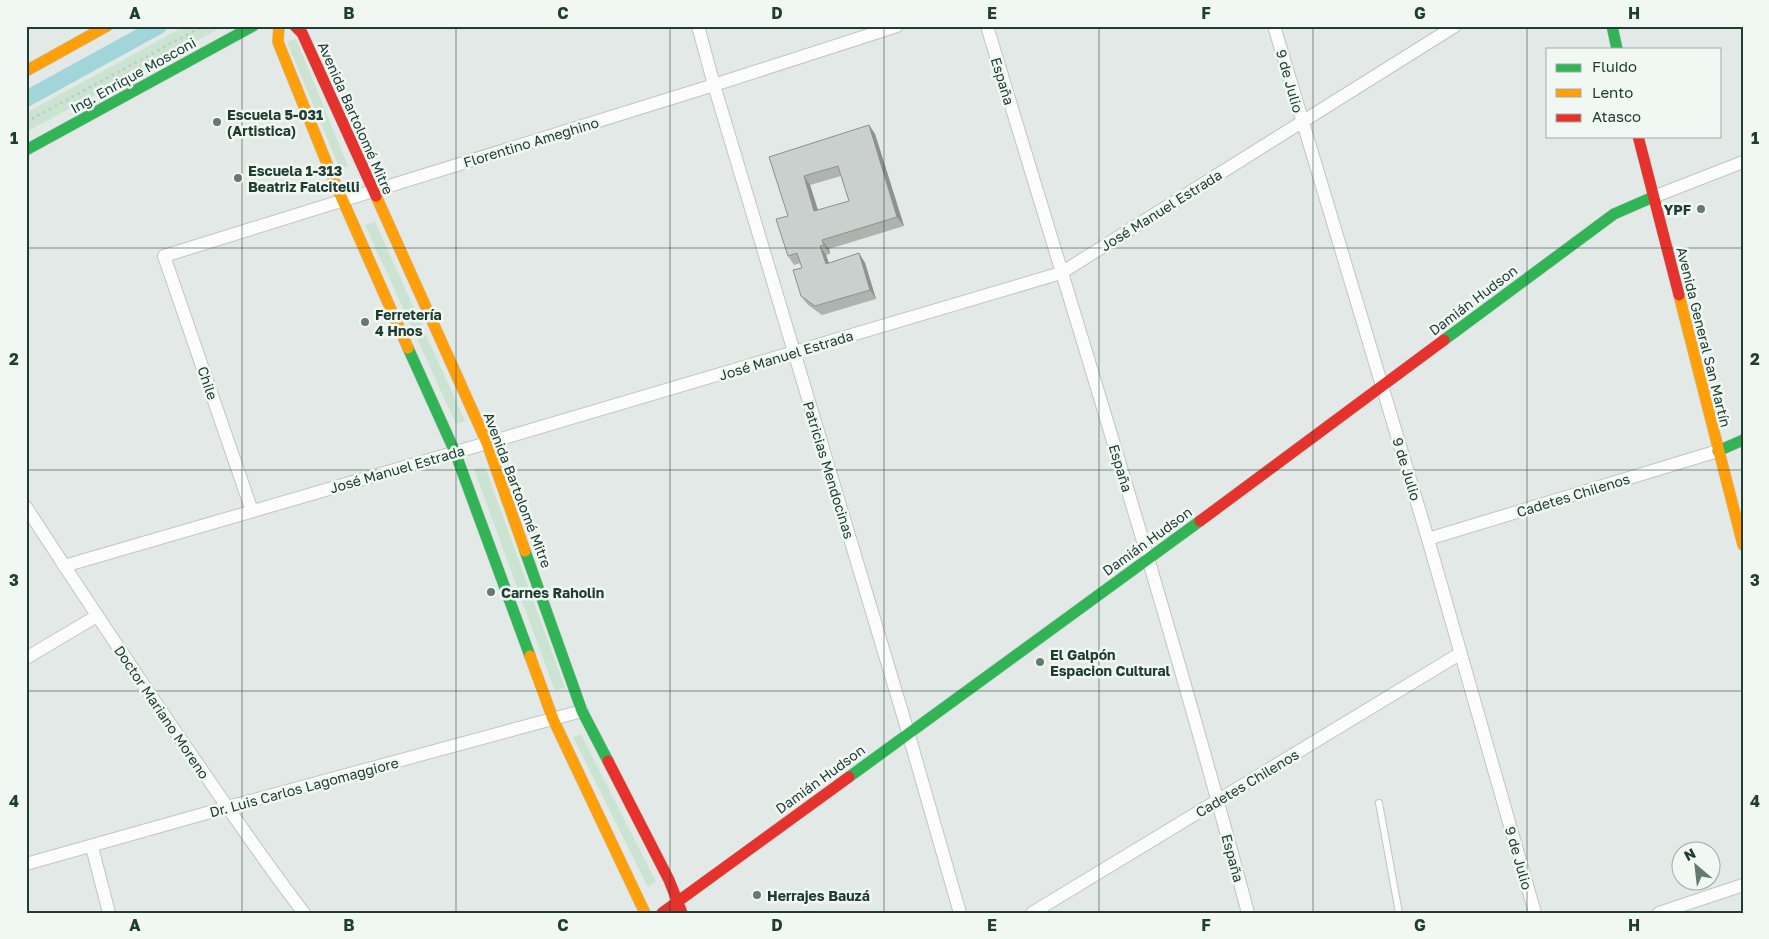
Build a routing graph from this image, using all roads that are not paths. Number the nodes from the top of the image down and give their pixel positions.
1 (107, 26) edge
2 (253, 26) edge
3 (280, 26) edge
4 (295, 26) edge
5 (698, 26) edge
6 (897, 26) edge
7 (987, 26) edge
8 (1274, 26) edge
9 (1455, 26) edge
10 (1612, 26) edge
11 (1618, 48) edge
12 (26, 71) edge
13 (714, 85) junction
14 (1302, 122) junction
15 (1638, 138) edge
16 (26, 150) edge
17 (1743, 162) edge
18 (372, 191) junction
19 (1653, 197) junction
20 (342, 200) junction
21 (164, 256) joint
22 (1061, 273) junction
23 (794, 353) junction
24 (1383, 386) junction
25 (1743, 440) edge
26 (487, 444) junction
27 (1718, 451) junction
28 (455, 452) junction
29 (26, 507) edge
30 (252, 511) junction
31 (1428, 539) junction
32 (1743, 546) edge
33 (1149, 558) junction
34 (64, 566) junction
35 (97, 616) junction
36 (1461, 653) junction
37 (26, 658) edge
38 (582, 711) junction
39 (553, 719) junction
40 (908, 732) junction
41 (1218, 800) junction
42 (1379, 803) dead end
43 (228, 808) junction
44 (92, 846) junction
45 (26, 864) edge
46 (1743, 885) edge
47 (678, 901) junction
48 (109, 913) edge
49 (304, 913) edge
50 (645, 913) edge
51 (662, 913) edge
52 (682, 913) edge
53 (960, 913) edge
54 (1032, 913) edge
55 (1248, 913) edge
56 (1399, 913) edge
57 (1535, 913) edge
58 (1659, 913) edge

1 - 12 street
2 - 16 street, Ing. Enrique Mosconi
3 - 20 street
4 - 18 street, Avenida Bartolomé Mitre
5 - 13 street, Patricias Mendocinas
6 - 13 street, Florentino Ameghino
7 - 22 street, España
8 - 14 street, 9 de Julio
9 - 14 street, José Manuel Estrada
10 - 11 street
13 - 18 street, Florentino Ameghino
13 - 23 street, Patricias Mendocinas
14 - 22 street, José Manuel Estrada
14 - 24 street, 9 de Julio
15 - 19 street, Avenida General San Martín
17 - 19 street
18 - 20 street, Florentino Ameghino
18 - 26 street, Avenida Bartolomé Mitre
19 - 24 street, Damián Hudson
19 - 27 street, Avenida General San Martín
20 - 21 street, Florentino Ameghino
20 - 28 street
21 - 30 street, Chile
22 - 23 street, José Manuel Estrada
22 - 33 street, España
23 - 26 street, José Manuel Estrada
23 - 40 street, Patricias Mendocinas
24 - 31 street, 9 de Julio
24 - 33 street, Damián Hudson
25 - 27 street
26 - 28 street, José Manuel Estrada
26 - 38 street, Avenida Bartolomé Mitre
27 - 31 street, Cadetes Chilenos
27 - 32 street, Avenida General San Martín
28 - 30 street, José Manuel Estrada
28 - 39 street
29 - 34 street, Doctor Mariano Moreno
30 - 34 street, José Manuel Estrada
31 - 36 street, 9 de Julio
33 - 40 street, Damián Hudson
33 - 41 street, España
34 - 35 street, Doctor Mariano Moreno
35 - 37 street
35 - 43 street, Doctor Mariano Moreno
36 - 41 street, Cadetes Chilenos
36 - 57 street, 9 de Julio
38 - 39 street, Dr. Luis Carlos Lagomaggiore
38 - 47 street, Avenida Bartolomé Mitre
39 - 43 street, Dr. Luis Carlos Lagomaggiore
39 - 50 street
40 - 47 street, Damián Hudson
40 - 53 street, Patricias Mendocinas
41 - 54 street, Cadetes Chilenos
41 - 55 street, España
42 - 56 lane
43 - 44 street, Dr. Luis Carlos Lagomaggiore
43 - 49 street, Doctor Mariano Moreno
44 - 45 street, Dr. Luis Carlos Lagomaggiore
44 - 48 street
46 - 58 street
47 - 51 street, Damián Hudson
47 - 52 street, Avenida Bartolomé Mitre

